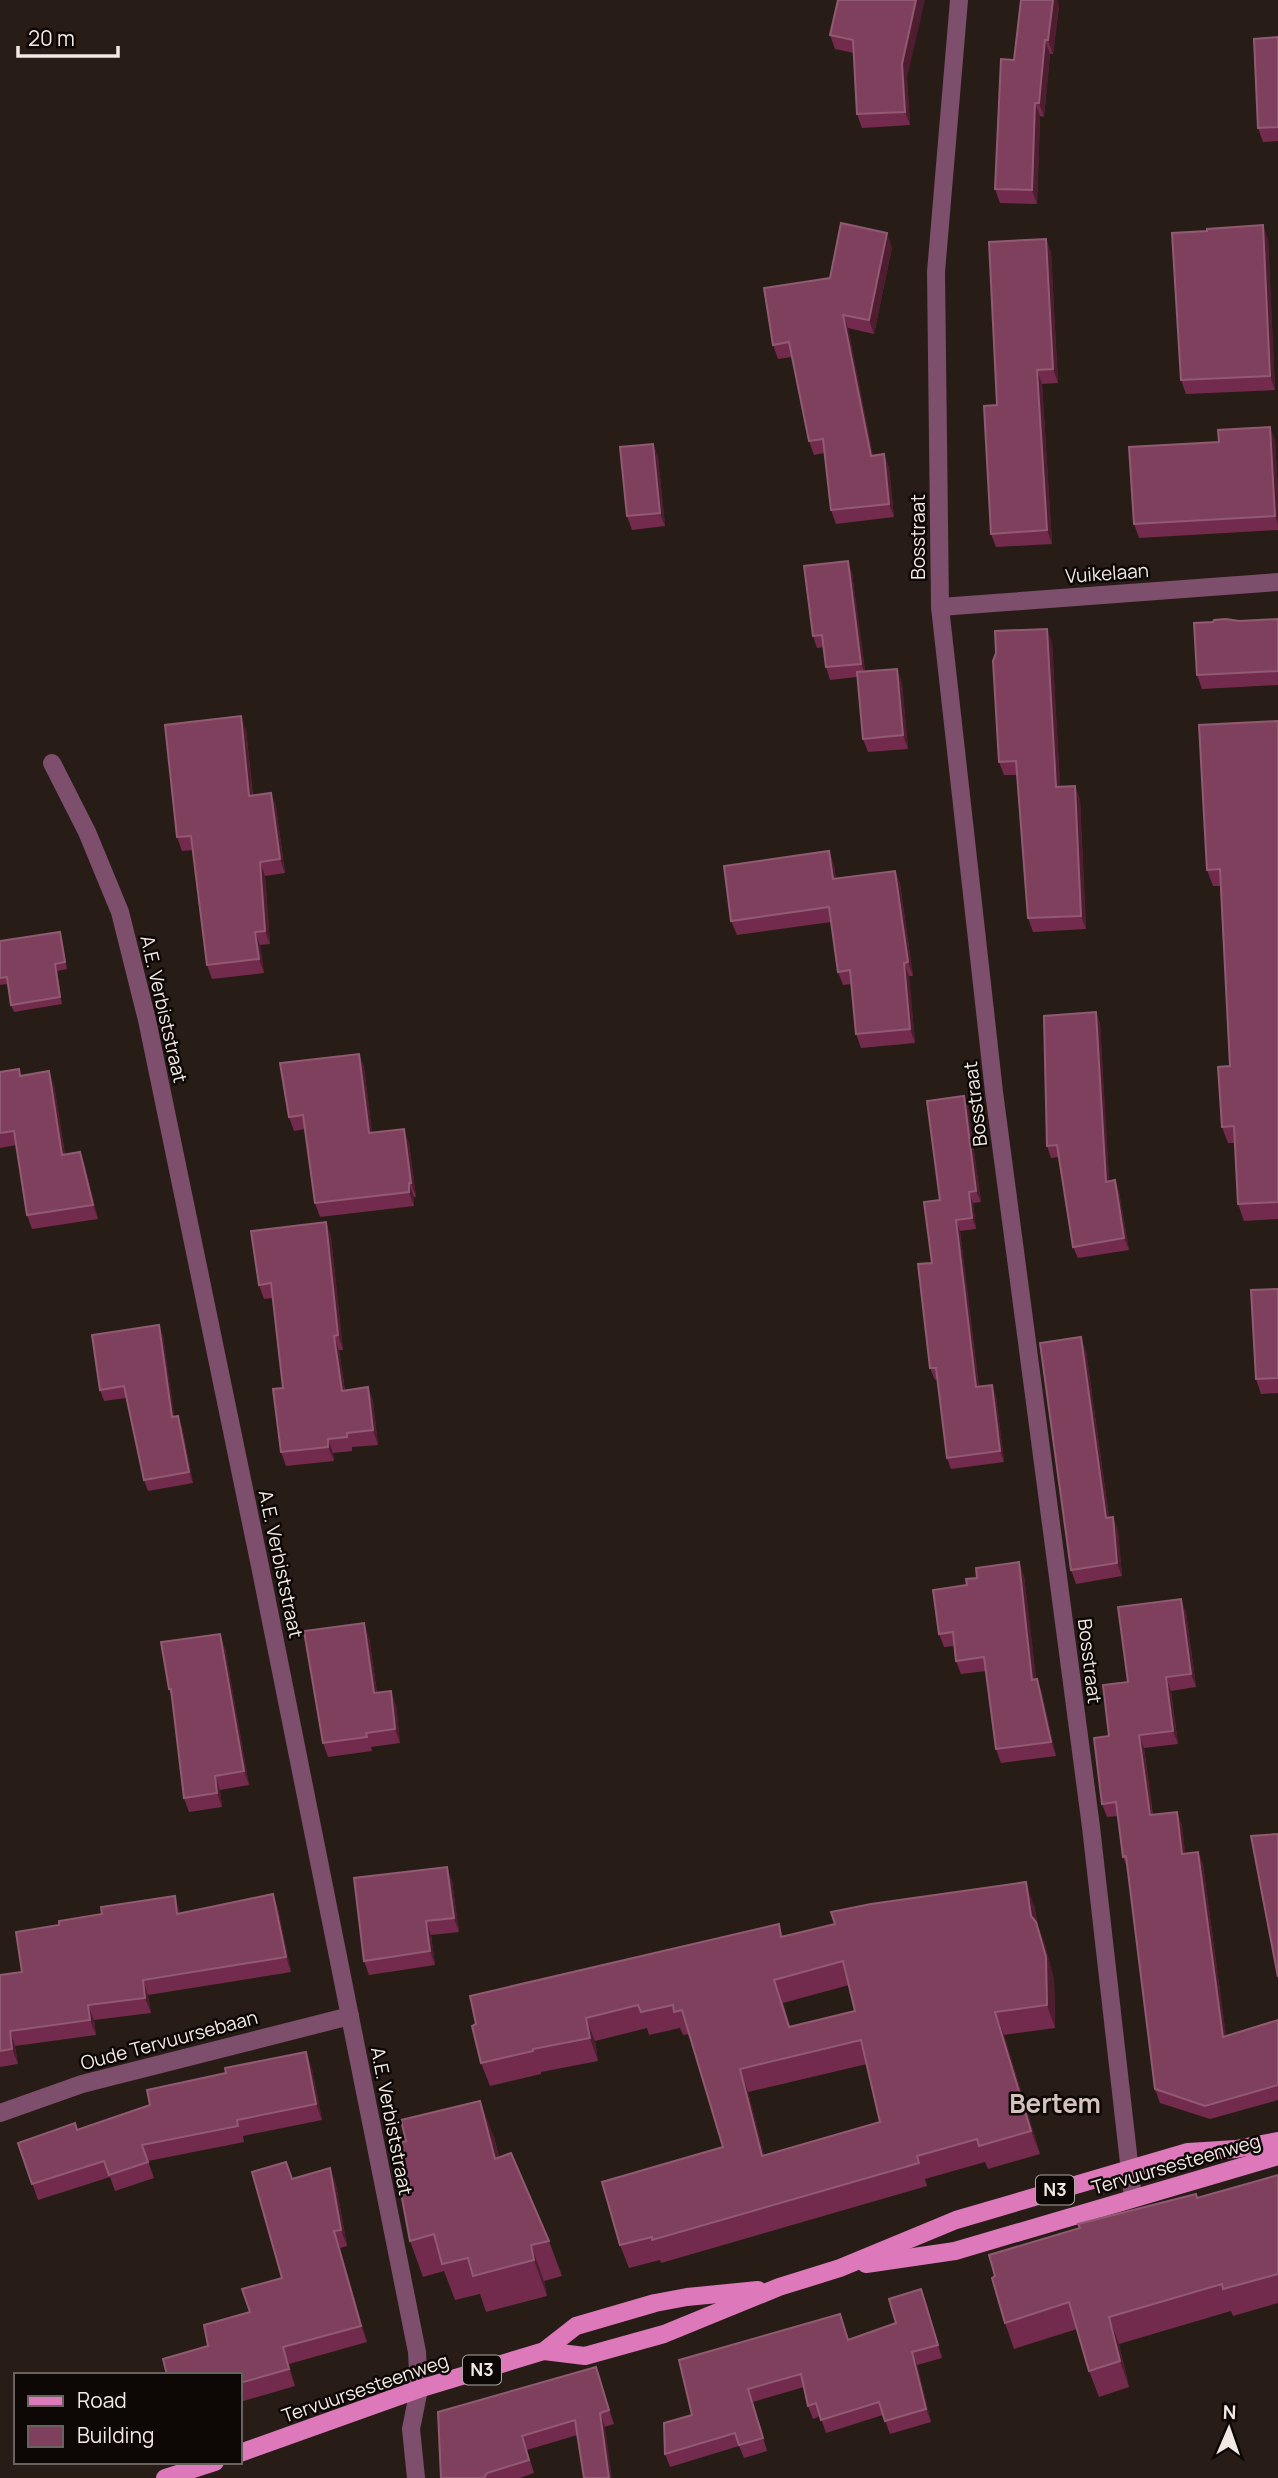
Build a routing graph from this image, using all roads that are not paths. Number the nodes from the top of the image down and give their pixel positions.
1 (959, 0) edge
2 (1278, 582) edge
3 (940, 607) junction
4 (52, 763) dead end
5 (350, 2016) junction
6 (0, 2113) edge
7 (1278, 2141) edge
8 (1278, 2156) edge
9 (1130, 2169) junction
10 (1133, 2198) junction
11 (840, 2268) junction
12 (779, 2287) junction
13 (544, 2351) junction
14 (419, 2389) junction
15 (242, 2453) edge
16 (209, 2464) edge
17 (165, 2478) edge
18 (416, 2478) edge

1 - 3 street, Bosstraat
2 - 3 street, Vuikelaan
3 - 9 street, Bosstraat
4 - 5 street, A.E. Verbiststraat
5 - 6 street, Oude Tervuursebaan
5 - 14 street, A.E. Verbiststraat
7 - 9 main road, Tervuursesteenweg / N3
8 - 10 main road, Tervuursesteenweg / N3
9 - 10 street, Bosstraat
9 - 11 main road, Tervuursesteenweg / N3
10 - 11 main road, Tervuursesteenweg / N3
11 - 12 main road, Tervuursesteenweg / N3
12 - 13 main road, Tervuursesteenweg / N3
12 - 13 main road, Tervuursesteenweg / N3
13 - 14 main road, Tervuursesteenweg / N3
14 - 15 main road, Tervuursesteenweg / N3
14 - 18 street, A.E. Verbiststraat
16 - 17 main road

